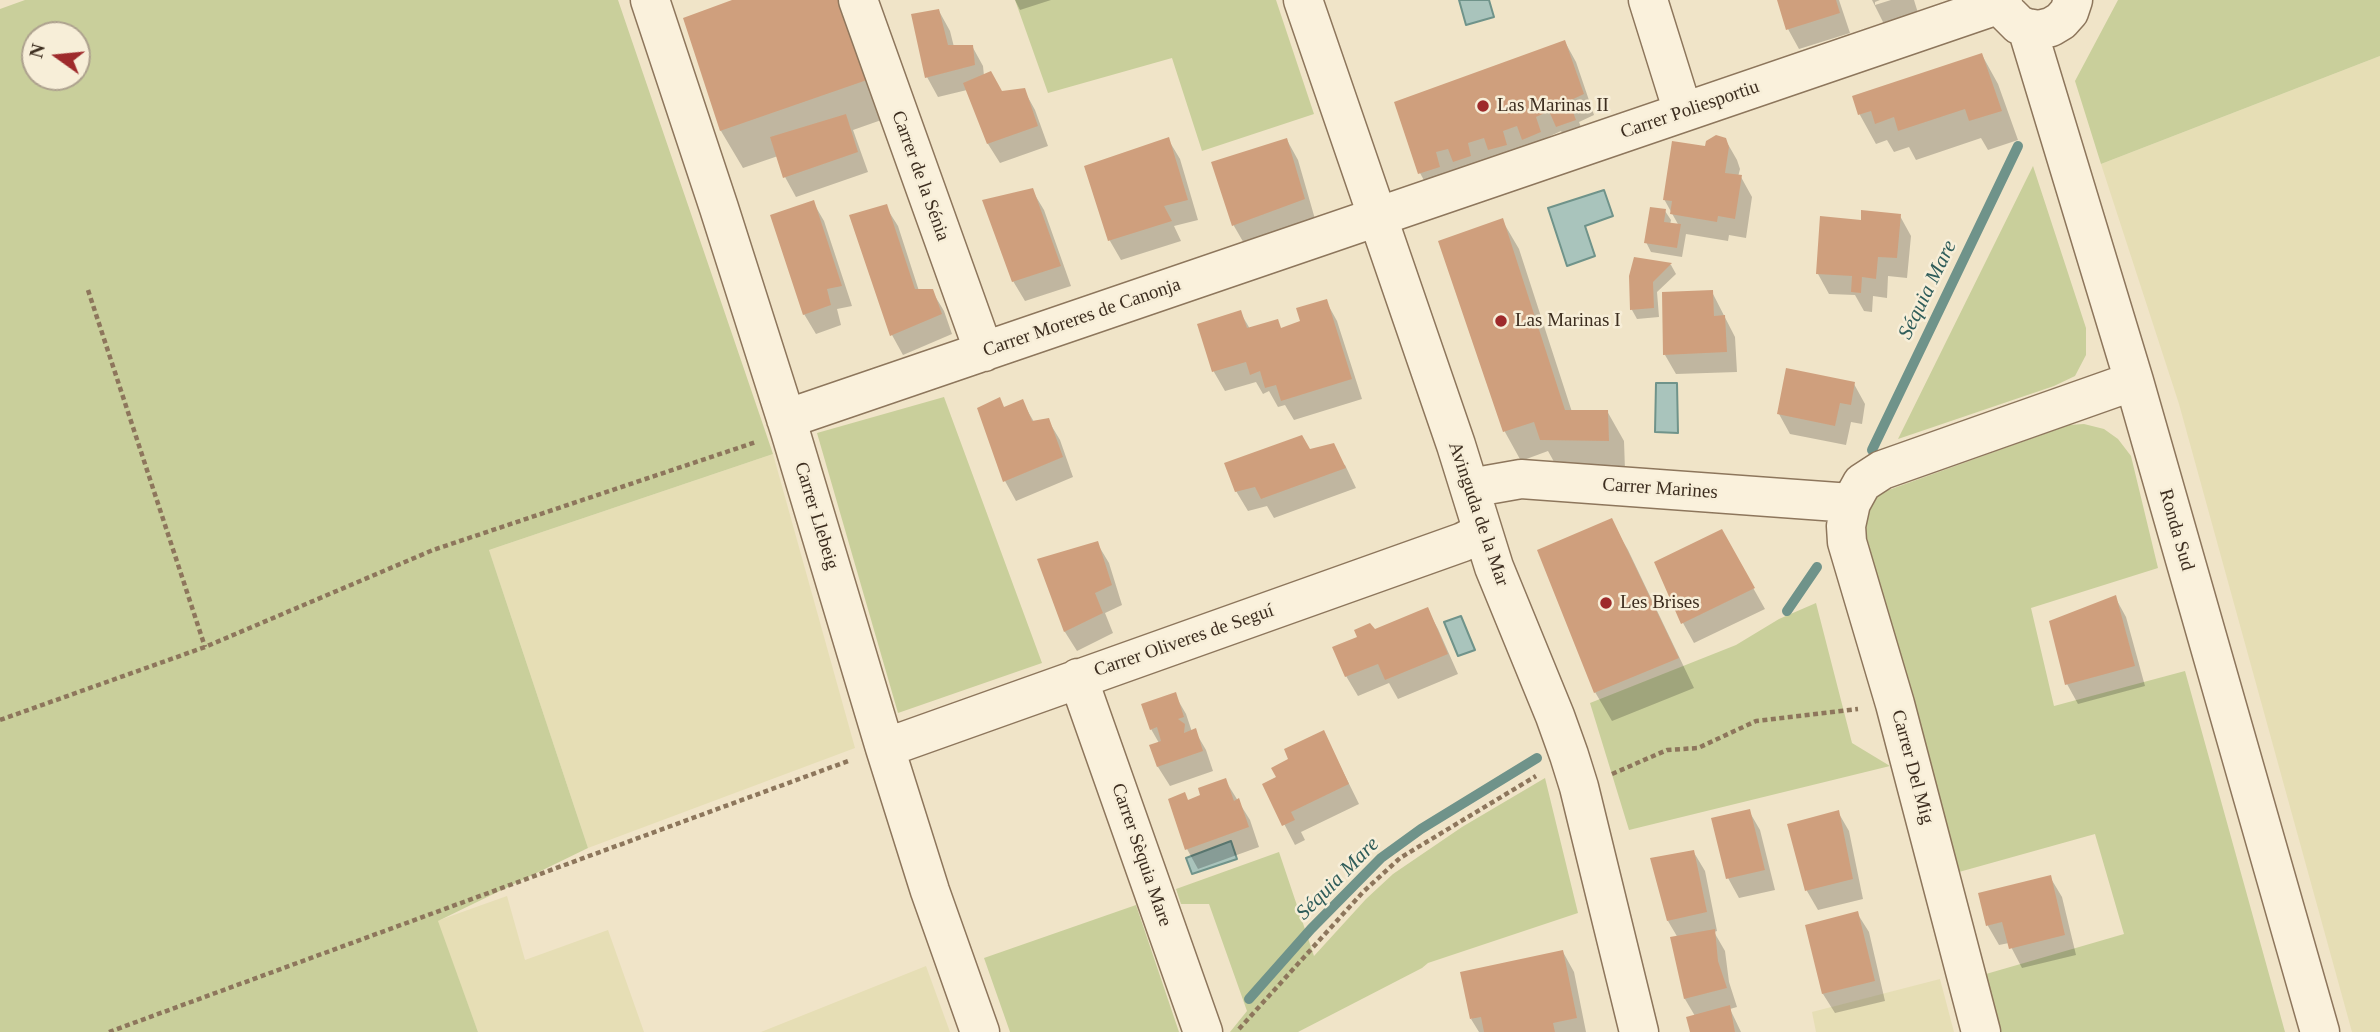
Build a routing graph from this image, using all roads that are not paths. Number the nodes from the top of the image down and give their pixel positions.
1 (649, 0) edge
2 (858, 0) edge
3 (1303, 0) edge
4 (1648, 0) edge
5 (2073, 0) edge
6 (2011, 10) edge
7 (1683, 112) junction
8 (1377, 217) junction
9 (984, 352) junction
10 (2134, 381) junction
11 (788, 425) junction
12 (1470, 488) junction
13 (1851, 503) junction
14 (1482, 532) junction
15 (1078, 678) junction
16 (885, 748) junction
17 (980, 1032) edge
18 (1203, 1032) edge
19 (1639, 1032) edge
20 (1981, 1032) edge
21 (2320, 1032) edge

1 - 11 street, Carrer Llebeig
2 - 9 street, Carrer de la Sénia
3 - 8 street, Avinguda de la Mar
4 - 7 street
5 - 6 street, Carrer Poliesportiu
6 - 7 street, Carrer Poliesportiu
6 - 10 street, Ronda Sud
7 - 8 street, Carrer Poliesportiu
8 - 9 street, Carrer Moreres de Canonja
8 - 12 street, Avinguda de la Mar
9 - 11 street, Carrer Moreres de Canonja
10 - 13 street
10 - 21 street, Ronda Sud
11 - 16 street, Carrer Llebeig
12 - 13 street, Carrer Marines
12 - 14 street, Avinguda de la Mar
13 - 20 street, Carrer Del Mig
14 - 15 street, Carrer Oliveres de Seguí
14 - 19 street, Avinguda de la Mar
15 - 16 street, Carrer Oliveres de Seguí
15 - 18 street, Carrer Sèquia Mare
16 - 17 street, Carrer Llebeig

